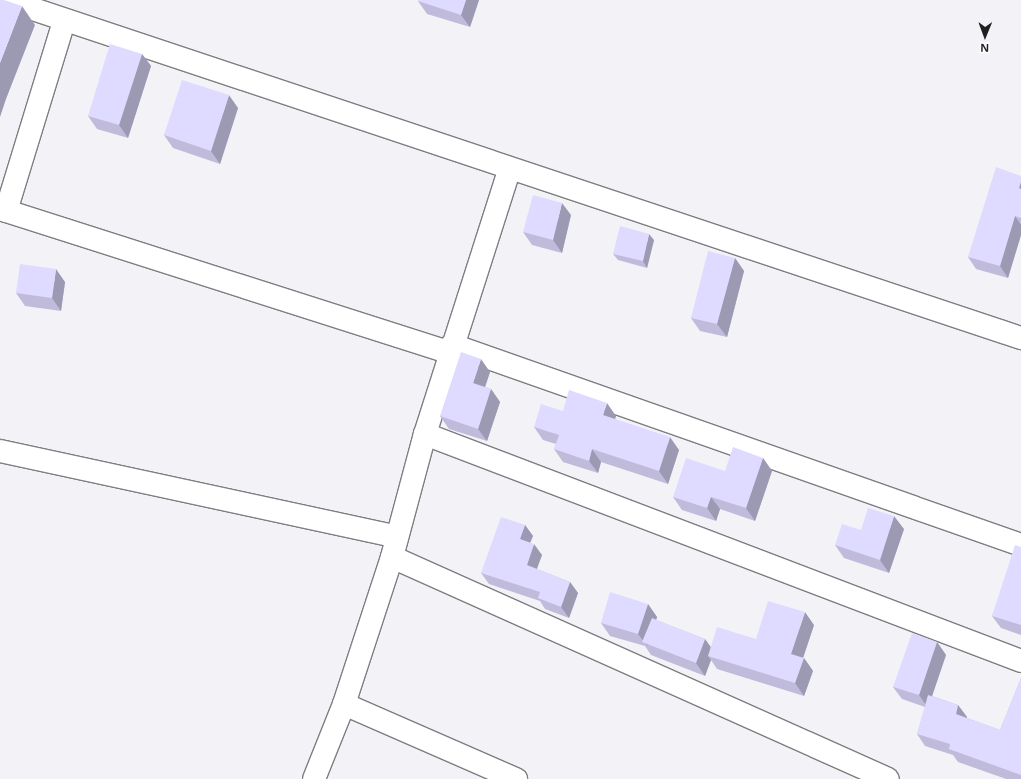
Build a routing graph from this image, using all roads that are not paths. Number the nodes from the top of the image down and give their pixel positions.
1 (6, 0) edge
2 (64, 21) junction
3 (509, 170) junction
4 (3, 210) edge
5 (1021, 338) edge
6 (450, 348) junction
7 (424, 434) junction
8 (0, 451) edge
9 (1021, 545) edge
10 (395, 547) junction
11 (1021, 661) edge
12 (344, 704) junction
13 (314, 779) edge
14 (516, 779) edge
15 (888, 779) edge

1 - 2 street
2 - 3 street
2 - 4 street
3 - 5 street
3 - 6 street
4 - 6 street
6 - 7 street
6 - 9 street
7 - 10 street
7 - 11 street
8 - 10 street
10 - 12 street
10 - 15 street
12 - 13 street
12 - 14 street

